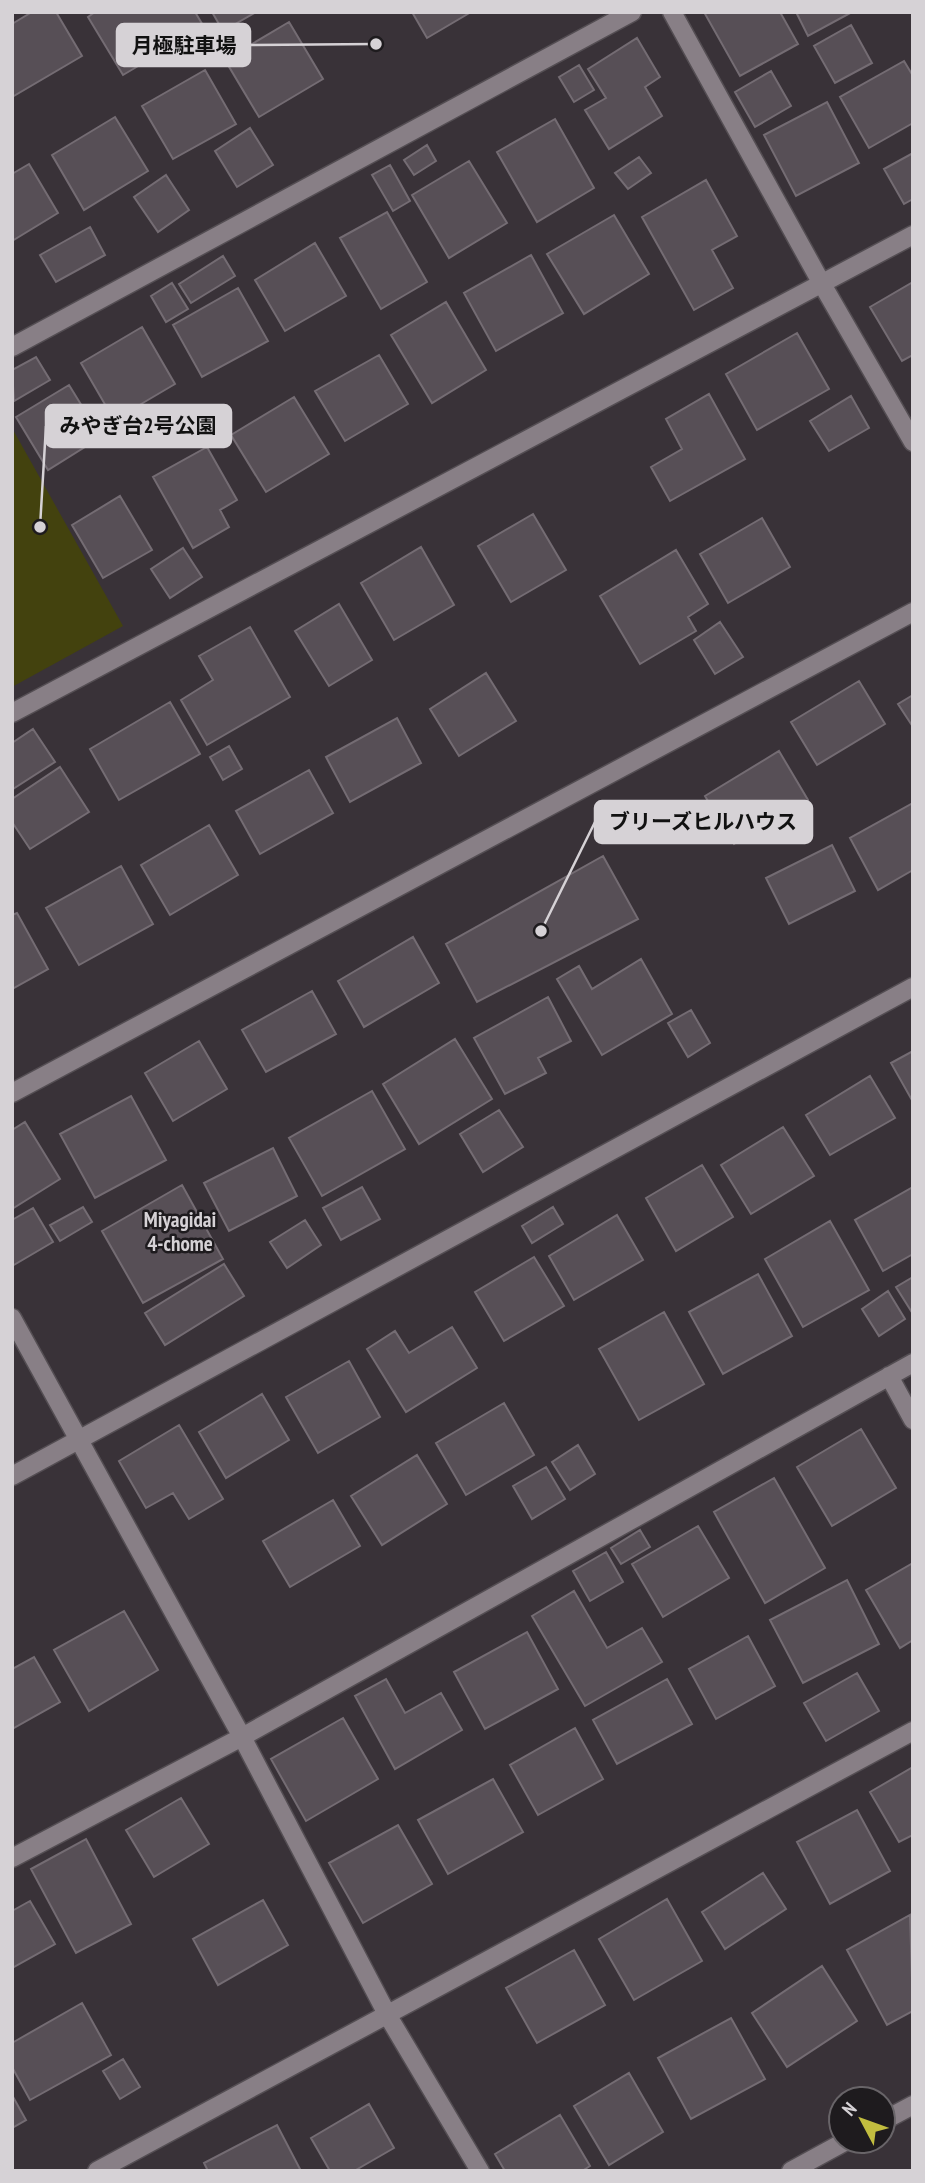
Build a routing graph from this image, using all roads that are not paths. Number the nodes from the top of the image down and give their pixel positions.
1 (632, 12) edge
2 (672, 12) edge
3 (913, 235) edge
4 (822, 284) junction
5 (12, 347) edge
6 (913, 442) edge
7 (913, 612) edge
8 (12, 713) edge
9 (913, 987) edge
10 (12, 1093) edge
11 (12, 1318) edge
12 (913, 1363) edge
13 (888, 1376) junction
14 (913, 1420) edge
15 (79, 1440) junction
16 (12, 1476) edge
17 (913, 1731) edge
18 (242, 1737) junction
19 (12, 1858) edge
20 (388, 2016) junction
21 (913, 2105) edge
22 (897, 2114) edge
23 (827, 2151) edge
24 (97, 2171) edge
25 (480, 2171) edge
26 (791, 2171) edge

1 - 5 street
2 - 4 street
3 - 4 street
4 - 6 street
4 - 8 street
7 - 10 street
9 - 15 street
11 - 15 street
12 - 13 street
13 - 14 street
13 - 18 street
15 - 16 street
15 - 18 street
17 - 20 street
18 - 19 street
18 - 20 street
20 - 24 street
20 - 25 street
21 - 22 street
23 - 26 street

